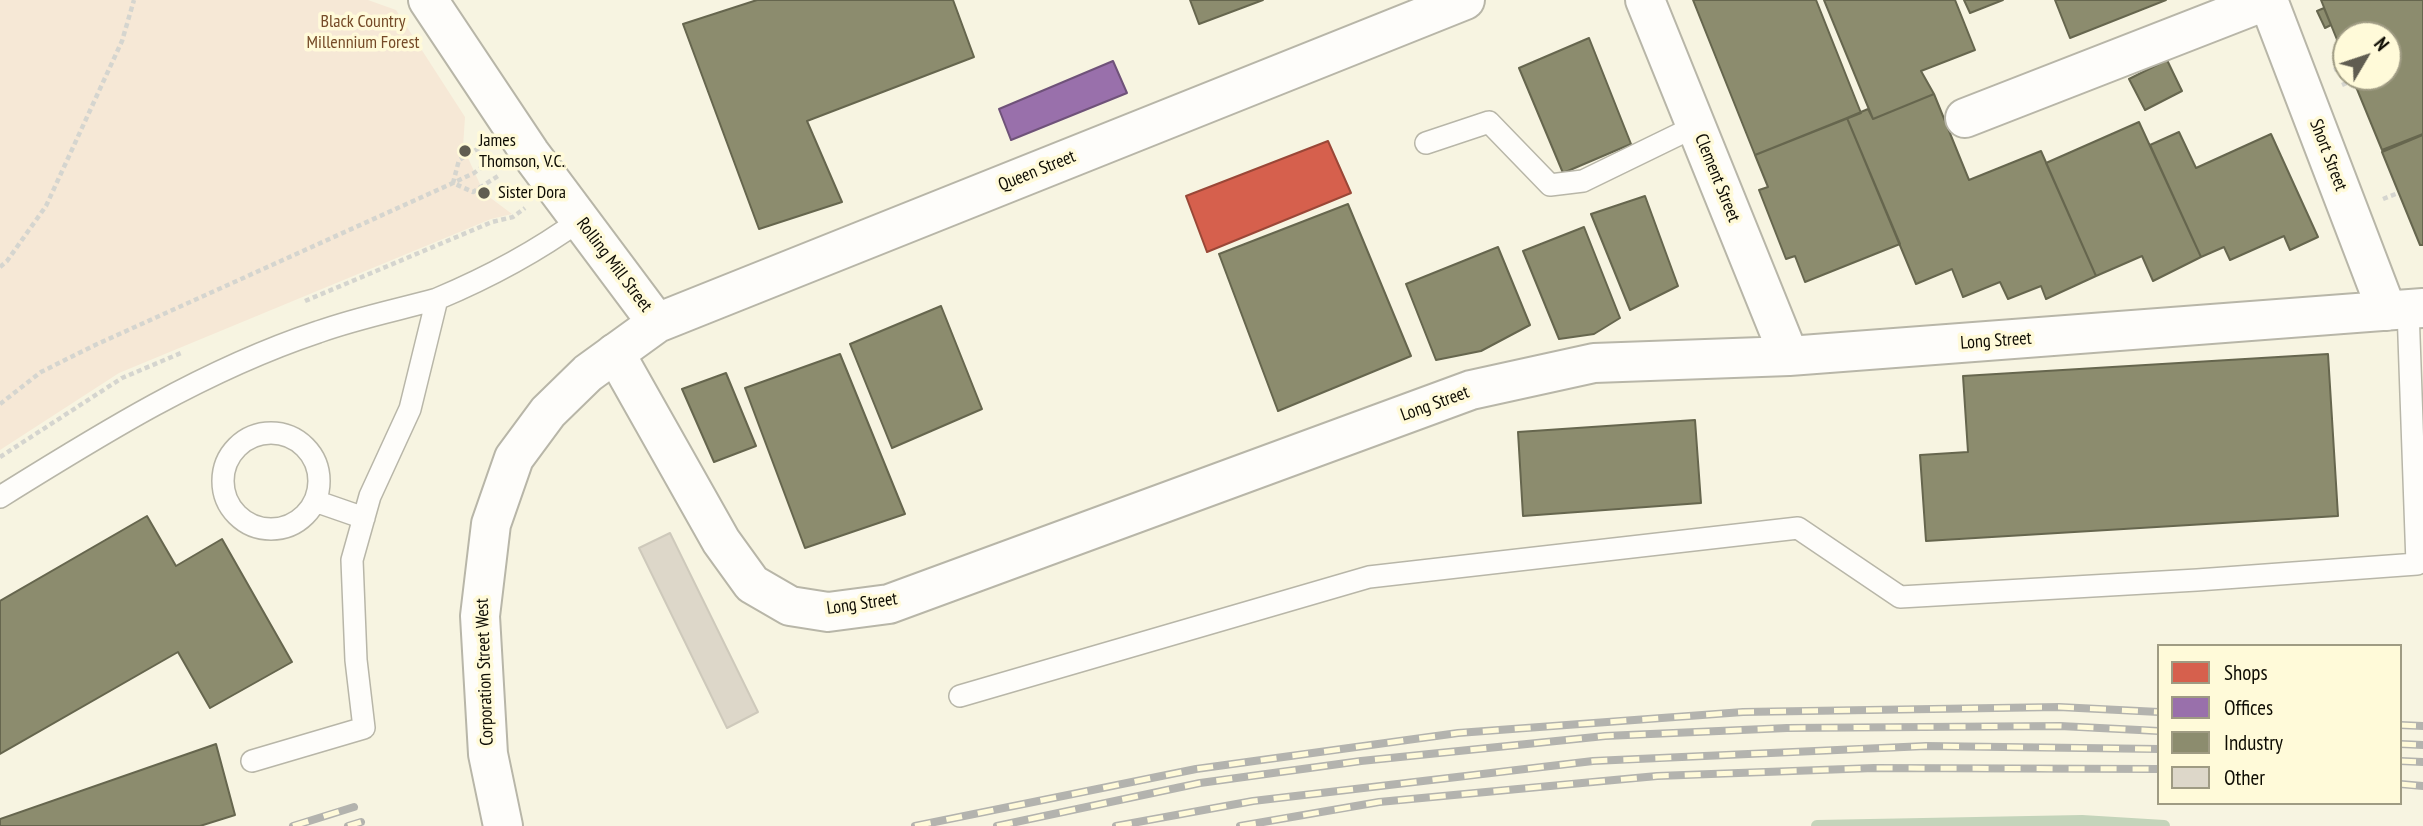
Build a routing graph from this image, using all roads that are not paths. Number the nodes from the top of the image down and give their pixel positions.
1 (428, 0) edge
2 (1465, 0) edge
3 (1646, 0) edge
4 (2268, 0) edge
5 (1965, 118) dead end
6 (1696, 126) junction
7 (1426, 143) dead end
8 (580, 220) junction
9 (437, 299) junction
10 (2406, 309) edge
11 (657, 323) junction
12 (615, 353) junction
13 (1789, 356) junction
14 (0, 497) edge
15 (315, 501) junction
16 (363, 518) junction
17 (960, 696) dead end
18 (252, 761) dead end
19 (502, 826) edge

1 - 8 street, Rolling Mill Street
2 - 11 street, Queen Street
3 - 6 street, Clement Street
4 - 5 street
4 - 10 street, Short Street
6 - 7 lane
6 - 13 street, Clement Street
8 - 9 lane
8 - 11 street, Rolling Mill Street
9 - 14 lane
9 - 16 lane
10 - 13 street, Long Street
10 - 17 lane
11 - 12 street, Queen Street
12 - 13 street, Long Street
12 - 19 street, Corporation Street West
15 - 15 lane
15 - 16 lane
16 - 18 lane

